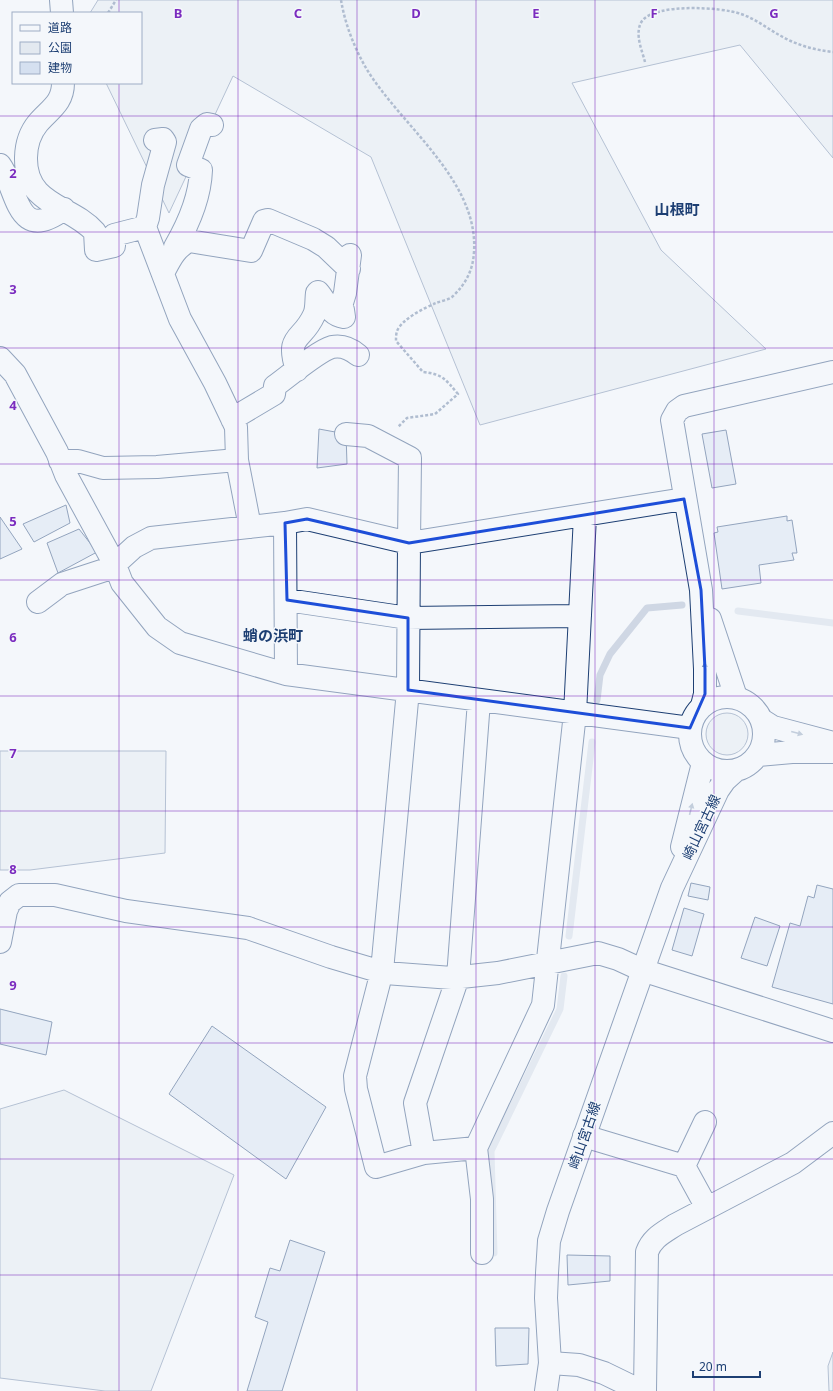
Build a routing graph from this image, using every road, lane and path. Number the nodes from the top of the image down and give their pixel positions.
1 (61, 0) edge
2 (116, 0) edge
3 (341, 0) edge
4 (62, 12) edge
5 (109, 12) edge
6 (833, 52) edge
7 (645, 62) dead end
8 (63, 84) edge
9 (212, 125) dead end
10 (155, 140) dead end
11 (0, 165) edge
12 (64, 209) junction
13 (145, 227) junction
14 (177, 250) junction
15 (163, 273) junction
16 (358, 355) dead end
17 (0, 358) edge
18 (297, 370) junction
19 (833, 372) edge
20 (232, 419) junction
21 (346, 434) dead end
22 (386, 444) junction
23 (237, 460) junction
24 (60, 461) junction
25 (684, 499) junction
26 (585, 516) junction
27 (285, 523) junction
28 (250, 526) junction
29 (409, 543) junction
30 (115, 565) junction
31 (701, 590) junction
32 (287, 600) junction
33 (38, 602) dead end
34 (580, 616) junction
35 (408, 618) junction
36 (286, 674) junction
37 (408, 690) junction
38 (736, 697) junction
39 (479, 701) junction
40 (702, 706) junction
41 (575, 713) junction
42 (762, 720) junction
43 (690, 728) junction
44 (833, 743) edge
45 (833, 752) edge
46 (759, 755) junction
47 (703, 763) junction
48 (735, 771) junction
49 (672, 888) junction
50 (1, 935) edge
51 (548, 962) junction
52 (642, 970) junction
53 (382, 971) junction
54 (458, 977) junction
55 (833, 1031) edge
56 (705, 1122) dead end
57 (833, 1133) edge
58 (584, 1136) junction
59 (476, 1148) junction
60 (424, 1153) junction
61 (684, 1166) junction
62 (707, 1208) junction
63 (482, 1253) dead end
64 (550, 1363) junction
65 (546, 1391) edge
66 (641, 1391) edge
67 (645, 1391) edge

1 - 4 street
2 - 5 path
3 - 22 path
6 - 7 path
8 - 12 street
9 - 14 street
10 - 13 street
11 - 12 street
12 - 13 street
13 - 15 street
14 - 15 street
14 - 18 street
15 - 20 street
16 - 18 street
17 - 24 street
18 - 20 street
19 - 25 street
20 - 23 street
21 - 22 street
22 - 29 street
23 - 24 street
23 - 28 street
24 - 30 street
25 - 26 street
25 - 31 street
26 - 29 street
26 - 34 street
27 - 28 street
27 - 29 street
27 - 32 street
28 - 30 street
29 - 35 street
30 - 33 street
30 - 36 street
31 - 38 street
40 -> 31 street
32 - 35 street
32 - 36 street
34 - 35 street
34 - 41 street
35 - 37 street
36 - 37 street
37 - 39 street
37 - 53 street
38 - 40 street
38 - 42 street
39 - 41 street
39 - 54 street
40 - 43 street
41 - 43 street
41 - 51 street
42 -> 44 street
42 - 46 street
43 - 47 street
45 - 46 street
46 - 48 street, 崎山宮古線
47 - 48 street, 崎山宮古線
49 -> 47 street, 崎山宮古線
48 - 49 street, 崎山宮古線
49 - 52 street, 崎山宮古線
50 - 53 street
51 - 52 street
51 - 54 street
51 - 59 street
52 - 55 street
52 - 58 street, 崎山宮古線
53 - 54 street
53 - 60 street
54 - 60 street
56 - 61 street
57 - 62 street
58 - 61 street
58 - 64 street, 崎山宮古線
59 - 60 street
59 - 63 street
61 - 62 street
62 - 67 street
64 - 65 street, 崎山宮古線
64 - 66 street

